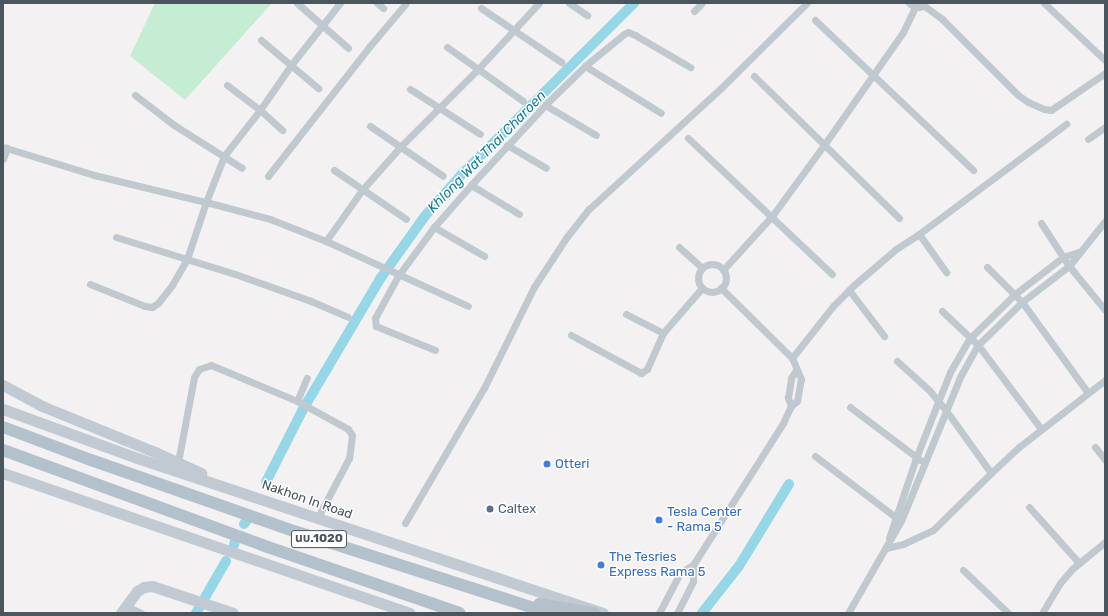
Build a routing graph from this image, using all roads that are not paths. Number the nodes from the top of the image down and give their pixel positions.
1 (297, 3) edge
2 (340, 3) edge
3 (406, 3) edge
4 (539, 3) edge
5 (569, 3) edge
6 (702, 3) edge
7 (1044, 3) edge
8 (803, 4) edge
9 (924, 4) edge
10 (912, 5) edge
11 (481, 8) dead end
12 (694, 11) dead end
13 (588, 15) dead end
14 (815, 20) dead end
15 (322, 24) junction
16 (514, 32) junction
17 (262, 40) dead end
18 (447, 47) dead end
19 (348, 48) dead end
20 (1105, 60) edge
21 (561, 62) dead end
22 (291, 64) junction
23 (585, 66) junction
24 (690, 67) dead end
25 (478, 69) junction
26 (1105, 73) edge
27 (874, 75) junction
28 (754, 76) dead end
29 (227, 85) dead end
30 (318, 88) dead end
31 (410, 89) dead end
32 (134, 95) dead end
33 (523, 101) dead end
34 (545, 106) junction
35 (439, 107) junction
36 (260, 110) junction
37 (661, 113) dead end
38 (1066, 124) dead end
39 (370, 126) dead end
40 (1105, 127) edge
41 (282, 130) dead end
42 (480, 134) dead end
43 (596, 135) dead end
44 (688, 138) dead end
45 (1088, 139) dead end
46 (507, 145) junction
47 (824, 145) junction
48 (5, 147) edge
49 (400, 147) junction
50 (224, 156) junction
51 (3, 159) edge
52 (242, 168) dead end
53 (546, 168) dead end
54 (334, 170) dead end
55 (973, 170) dead end
56 (268, 176) dead end
57 (444, 176) dead end
58 (471, 184) junction
59 (362, 190) junction
60 (206, 202) junction
61 (519, 214) dead end
62 (772, 216) junction
63 (899, 218) dead end
64 (406, 219) dead end
65 (1105, 221) edge
66 (1041, 224) dead end
67 (434, 227) junction
68 (919, 234) junction
69 (116, 237) dead end
70 (326, 241) junction
71 (679, 247) dead end
72 (1078, 252) junction
73 (484, 256) dead end
74 (1063, 258) junction
75 (187, 259) junction
76 (1069, 266) junction
77 (987, 267) dead end
78 (702, 268) junction
79 (723, 270) junction
80 (946, 272) dead end
81 (396, 274) junction
82 (832, 274) dead end
83 (90, 284) dead end
84 (702, 288) junction
85 (721, 288) junction
86 (849, 290) junction
87 (1015, 294) junction
88 (1022, 302) junction
89 (468, 306) dead end
90 (1105, 310) edge
91 (942, 311) dead end
92 (626, 314) dead end
93 (348, 317) dead end
94 (663, 333) junction
95 (571, 335) dead end
96 (884, 336) dead end
97 (970, 338) junction
98 (978, 345) junction
99 (435, 350) dead end
100 (792, 358) junction
101 (897, 361) dead end
102 (307, 378) dead end
103 (1105, 380) edge
104 (3, 385) edge
105 (1088, 393) junction
106 (299, 402) junction
107 (938, 402) junction
108 (850, 407) dead end
109 (3, 409) edge
110 (945, 409) junction
111 (3, 427) edge
112 (1041, 429) junction
113 (1095, 447) dead end
114 (3, 450) edge
115 (815, 456) dead end
116 (916, 458) junction
117 (1105, 460) edge
118 (178, 462) junction
119 (926, 462) junction
120 (3, 473) edge
121 (991, 473) junction
122 (3, 481) edge
123 (45, 488) junction
124 (247, 494) junction
125 (1029, 506) dead end
126 (317, 519) junction
127 (898, 519) junction
128 (405, 523) dead end
129 (1105, 542) edge
130 (886, 548) junction
131 (1078, 564) junction
132 (693, 565) junction
133 (963, 570) dead end
134 (500, 597) junction
135 (123, 609) edge
136 (398, 611) edge
137 (141, 613) edge
138 (233, 613) edge
139 (410, 613) edge
140 (460, 613) edge
141 (549, 613) edge
142 (594, 613) edge
143 (603, 613) edge
144 (659, 613) edge
145 (677, 613) edge
146 (848, 613) edge
147 (1008, 613) edge
148 (1042, 613) edge

1 - 15 street
2 - 15 street
3 - 56 street
4 - 16 street
5 - 13 street
6 - 12 street
7 - 20 street
8 - 128 street
9 - 10 street
9 - 26 street
10 - 27 street
11 - 16 street
14 - 27 street
15 - 19 street
15 - 22 street
16 - 21 street
16 - 25 street
17 - 22 street
18 - 25 street
22 - 30 street
22 - 36 street
23 - 24 street
23 - 34 street
23 - 37 street
25 - 33 street
25 - 35 street
27 - 47 street
27 - 55 street
28 - 47 street
29 - 36 street
31 - 35 street
32 - 50 street
34 - 43 street
34 - 46 street
35 - 42 street
35 - 49 street
36 - 41 street
36 - 50 street
38 - 68 street
39 - 49 street
40 - 45 street
44 - 62 street
46 - 53 street
46 - 58 street
47 - 62 street
47 - 63 street
48 - 51 street
48 - 60 street
49 - 57 street
49 - 59 street
50 - 52 street
50 - 60 street
54 - 59 street
58 - 61 street
58 - 67 street
59 - 64 street
59 - 70 street
60 - 70 street
60 - 75 street
62 - 79 street
62 - 82 street
65 - 72 street
66 - 74 street
67 - 73 street
67 - 81 street
68 - 80 street
68 - 86 street
69 - 75 street
70 - 81 street
71 - 78 street
72 - 74 street
72 - 76 street
74 - 76 street
74 - 87 street
75 - 83 street
75 - 93 street
76 - 88 street
76 - 90 street
77 - 87 street
78 - 79 street
78 - 84 street
79 - 85 street
81 - 89 street
81 - 99 street
84 - 85 street
84 - 94 street
85 - 100 street
86 - 96 street
86 - 100 street
87 - 88 street
87 - 97 street
88 - 98 street
88 - 105 street
91 - 97 street
92 - 94 street
94 - 95 street
97 - 98 street
97 - 107 street
98 - 110 street
98 - 112 street
100 - 132 street
101 - 107 street
102 - 106 street
103 - 105 street
104 - 118 main road
105 - 112 street
106 - 118 street
106 - 126 street
107 - 110 street
107 - 116 street
108 - 116 street
109 - 124 main road, Nakhon In Road / นบ.1020
110 - 119 street
110 - 121 street
111 - 134 main road, นบ.1020
112 - 121 street
113 - 117 street
114 - 140 main road, นบ.1020
115 - 127 street
116 - 119 street
116 - 127 street
118 - 124 main road
119 - 127 street
120 - 123 main road
121 - 130 street
122 - 123 main road
123 - 136 main road
124 - 126 main road, Nakhon In Road / นบ.1020
125 - 131 street
126 - 143 main road, Nakhon In Road / นบ.1020
127 - 130 street
129 - 131 street
130 - 146 street
131 - 148 street
132 - 144 street
132 - 145 street
133 - 147 street
134 - 141 main road, นบ.1020
134 - 142 main road
135 - 137 street
135 - 138 main road
136 - 139 main road

